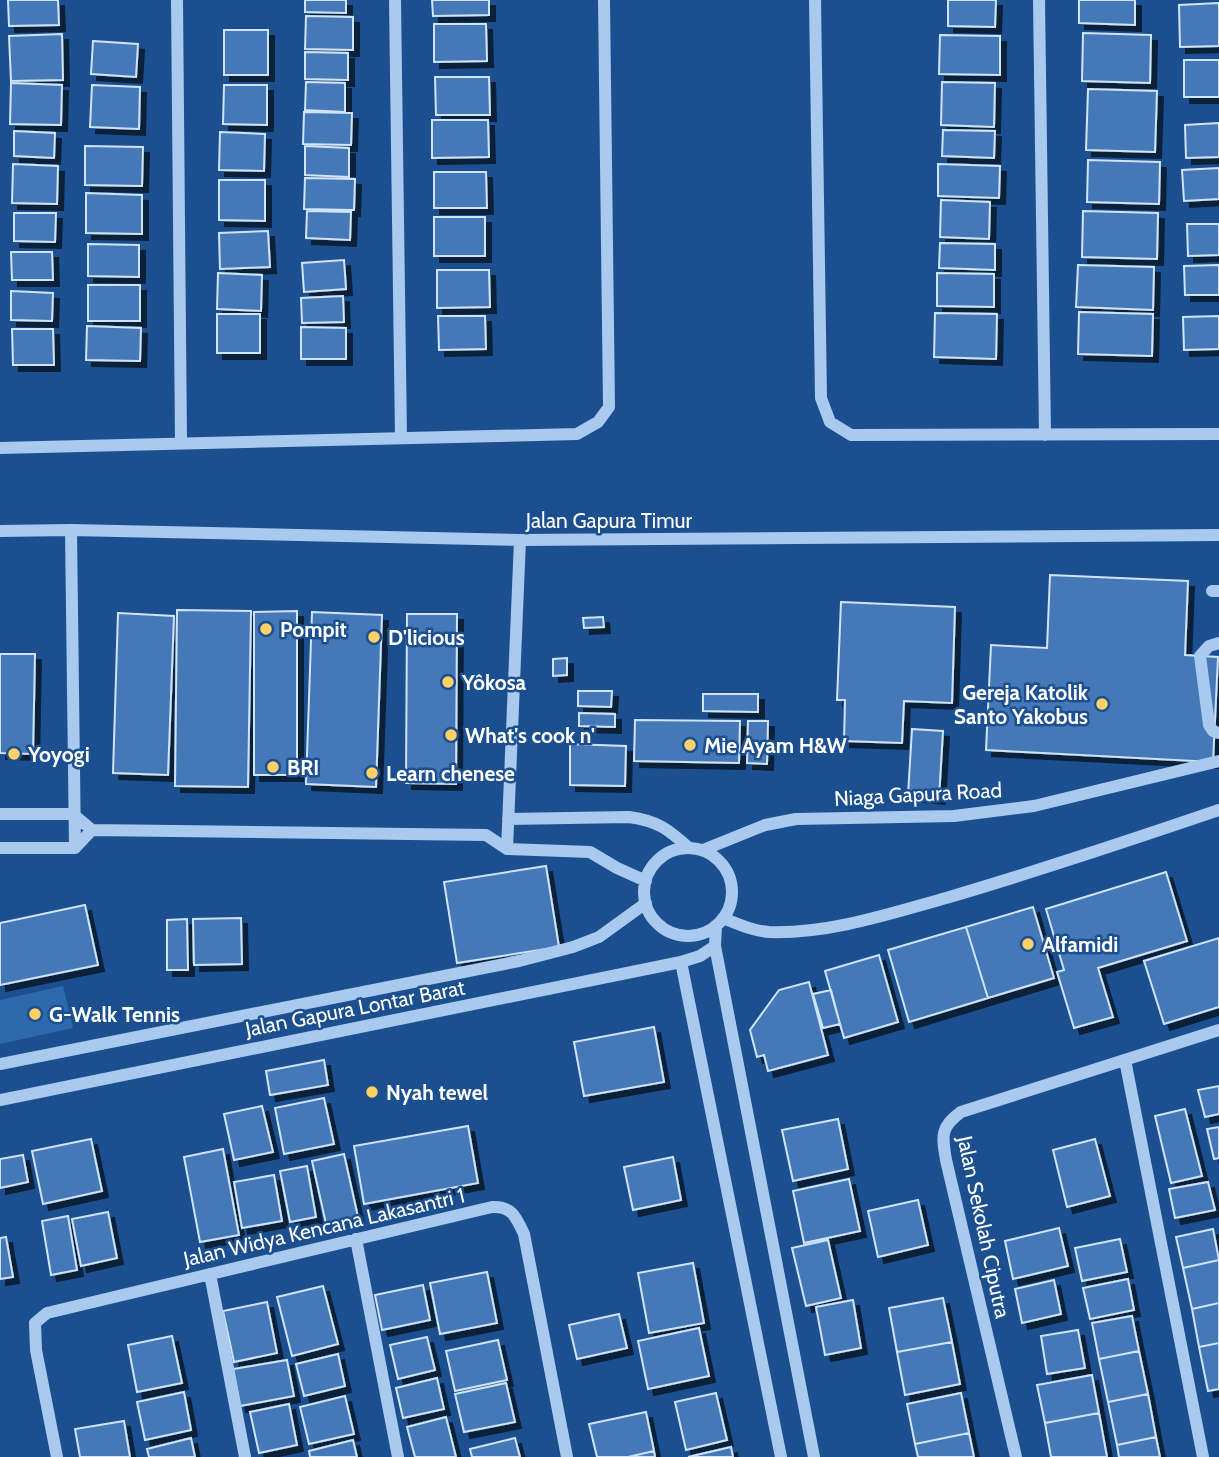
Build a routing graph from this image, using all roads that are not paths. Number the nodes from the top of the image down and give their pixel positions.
1 (177, 0) edge
2 (395, 0) edge
3 (604, 0) edge
4 (815, 0) edge
5 (1039, 0) edge
6 (1045, 435) junction
7 (1219, 435) edge
8 (401, 438) junction
9 (181, 443) junction
10 (0, 448) edge
11 (71, 530) junction
12 (0, 531) edge
13 (1219, 535) edge
14 (520, 540) junction
15 (1219, 643) edge
16 (1219, 733) edge
17 (1219, 761) edge
18 (1219, 810) edge
19 (0, 814) edge
20 (73, 814) junction
21 (508, 819) junction
22 (92, 831) junction
23 (486, 835) junction
24 (0, 848) edge
25 (75, 848) junction
26 (689, 848) junction
27 (507, 849) junction
28 (703, 850) junction
29 (646, 881) junction
30 (646, 903) junction
31 (720, 922) junction
32 (715, 946) junction
33 (681, 962) junction
34 (1219, 1030) edge
35 (1125, 1060) junction
36 (0, 1064) edge
37 (0, 1100) edge
38 (356, 1239) junction
39 (210, 1274) junction
40 (57, 1457) edge
41 (245, 1457) edge
42 (398, 1457) edge
43 (568, 1457) edge
44 (781, 1457) edge
45 (814, 1457) edge
46 (1016, 1457) edge
47 (1203, 1457) edge

1 - 9 street
2 - 8 street
3 - 8 street
4 - 6 street
5 - 6 street
6 - 7 street
8 - 9 street
9 - 10 street
11 - 12 street, Jalan Gapura Timur
11 - 14 street, Jalan Gapura Timur
11 - 20 street
13 - 14 street, Jalan Gapura Timur
14 - 21 street
15 - 16 street
17 - 28 street, Niaga Gapura Road
18 - 31 street
19 - 20 street
20 - 22 street
20 - 25 street
21 - 23 street
21 - 26 street
21 - 27 street
22 - 23 street
22 - 25 street
23 - 27 street
24 - 25 street
26 - 28 street
26 - 29 street
27 - 29 street
28 - 31 street
29 - 30 street
30 - 31 street
30 - 36 street, Jalan Gapura Lontar Barat
31 - 32 street
32 - 33 street, Jalan Gapura Lontar Barat
32 - 45 street
33 - 37 street, Jalan Gapura Lontar Barat
33 - 44 street
34 - 35 street, Jalan Sekolah Ciputra
35 - 46 street, Jalan Sekolah Ciputra
35 - 47 street
38 - 39 street, Jalan Widya Kencana Lakasantri 1
38 - 42 street
38 - 43 street, Jalan Widya Kencana Lakasantri 1
39 - 40 street, Jalan Widya Kencana Lakasantri 1
39 - 41 street

